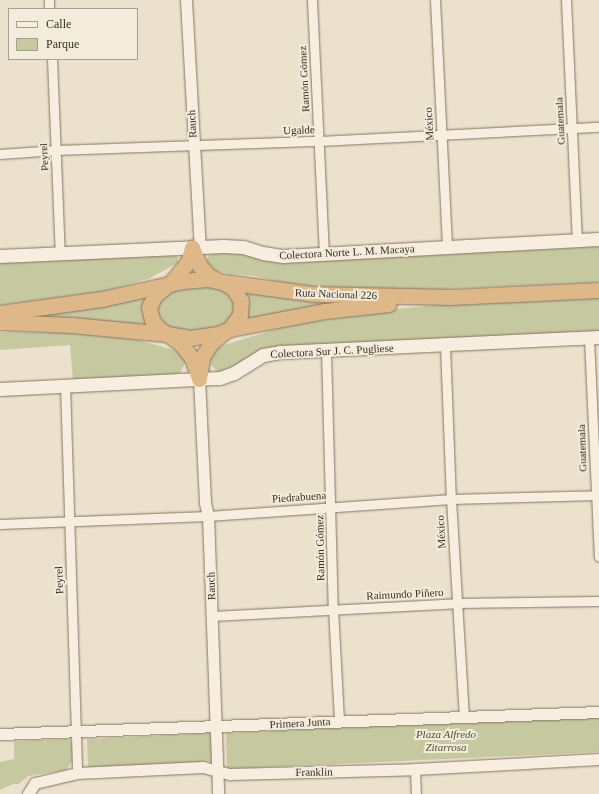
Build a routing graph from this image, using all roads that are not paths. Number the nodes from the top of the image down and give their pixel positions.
1 (186, 0) edge
2 (312, 0) edge
3 (435, 0) edge
4 (566, 0) edge
5 (52, 60) edge
6 (599, 127) edge
7 (572, 128) junction
8 (442, 134) junction
9 (319, 141) junction
10 (193, 145) junction
11 (56, 150) junction
12 (0, 154) edge
13 (599, 239) edge
14 (577, 241) junction
15 (447, 247) junction
16 (196, 248) junction
17 (324, 253) junction
18 (60, 254) junction
19 (0, 256) edge
20 (220, 281) junction
21 (169, 285) junction
22 (599, 290) edge
23 (451, 296) junction
24 (0, 314) edge
25 (0, 322) edge
26 (228, 330) junction
27 (168, 335) junction
28 (594, 338) edge
29 (445, 346) junction
30 (326, 350) junction
31 (199, 379) junction
32 (65, 386) junction
33 (0, 389) edge
34 (598, 495) edge
35 (451, 499) junction
36 (331, 507) junction
37 (208, 516) junction
38 (68, 521) junction
39 (0, 524) edge
40 (599, 557) edge
41 (599, 601) edge
42 (457, 603) junction
43 (333, 610) junction
44 (212, 616) junction
45 (599, 712) edge
46 (464, 717) junction
47 (339, 721) junction
48 (216, 727) junction
49 (77, 731) junction
50 (0, 734) edge
51 (599, 759) edge
52 (415, 769) junction
53 (218, 771) junction
54 (77, 773) junction
55 (30, 790) edge
56 (218, 794) edge
57 (416, 794) edge

1 - 10 street, Rauch
2 - 9 street, Ramón Gómez
3 - 8 street, México
4 - 7 street, Guatemala
5 - 11 street, Peyrel
6 - 7 street, Ugalde
7 - 8 street, Ugalde
7 - 14 street, Guatemala
8 - 9 street, Ugalde
8 - 15 street, México
9 - 10 street, Ugalde
9 - 17 street, Ramón Gómez
10 - 11 street, Ugalde
10 - 16 street, Rauch
11 - 12 street, Ugalde
11 - 18 street, Peyrel
13 - 14 main road, Colectora Norte L. M. Macaya
14 - 15 main road, Colectora Norte L. M. Macaya
15 - 17 main road, Colectora Norte L. M. Macaya
16 - 17 main road, Colectora Norte L. M. Macaya
16 - 18 main road, Colectora Norte L. M. Macaya
16 - 20 highway
16 - 21 highway
18 - 19 main road, Colectora Norte L. M. Macaya
20 - 21 highway, Ruta Nacional 226
20 - 23 highway, Ruta Nacional 226
20 - 26 highway
21 - 24 highway, Ruta Nacional 226
21 - 27 highway, Ruta Nacional 226
22 - 23 highway, Ruta Nacional 226
23 - 26 highway, Ruta Nacional 226
25 - 27 highway, Ruta Nacional 226
26 - 27 highway, Ruta Nacional 226
26 - 31 highway
27 - 31 highway
28 - 29 main road, Colectora Sur J. C. Pugliese
28 - 34 street, Guatemala
29 - 30 main road, Colectora Sur J. C. Pugliese
29 - 35 street, México
30 - 31 main road, Colectora Sur J. C. Pugliese
30 - 36 street, Ramón Gómez
31 - 32 main road, Colectora Sur J. C. Pugliese
31 - 37 street, Rauch
32 - 33 main road, Colectora Sur J. C. Pugliese
32 - 38 street, Peyrel
34 - 35 street, Piedrabuena
34 - 40 street, Guatemala
35 - 36 street, Piedrabuena
35 - 42 street, México
36 - 37 street, Piedrabuena
36 - 43 street, Ramón Gómez
37 - 38 street, Piedrabuena
37 - 44 street, Rauch
38 - 39 street, Piedrabuena
38 - 49 street, Peyrel
41 - 42 street, Raimundo Piñero
42 - 43 street, Raimundo Piñero
42 - 46 street, México
43 - 44 street, Raimundo Piñero
43 - 47 street, Ramón Gómez
44 - 48 street, Rauch
45 - 46 street, Primera Junta
46 - 47 street, Primera Junta
47 - 48 street, Primera Junta
48 - 49 street, Primera Junta
48 - 53 street, Rauch
49 - 50 street, Primera Junta
49 - 54 street, Peyrel
51 - 52 street, Franklin
52 - 53 street, Franklin
52 - 57 street
53 - 54 street, Franklin
53 - 56 street, Rauch
54 - 55 street, Franklin

